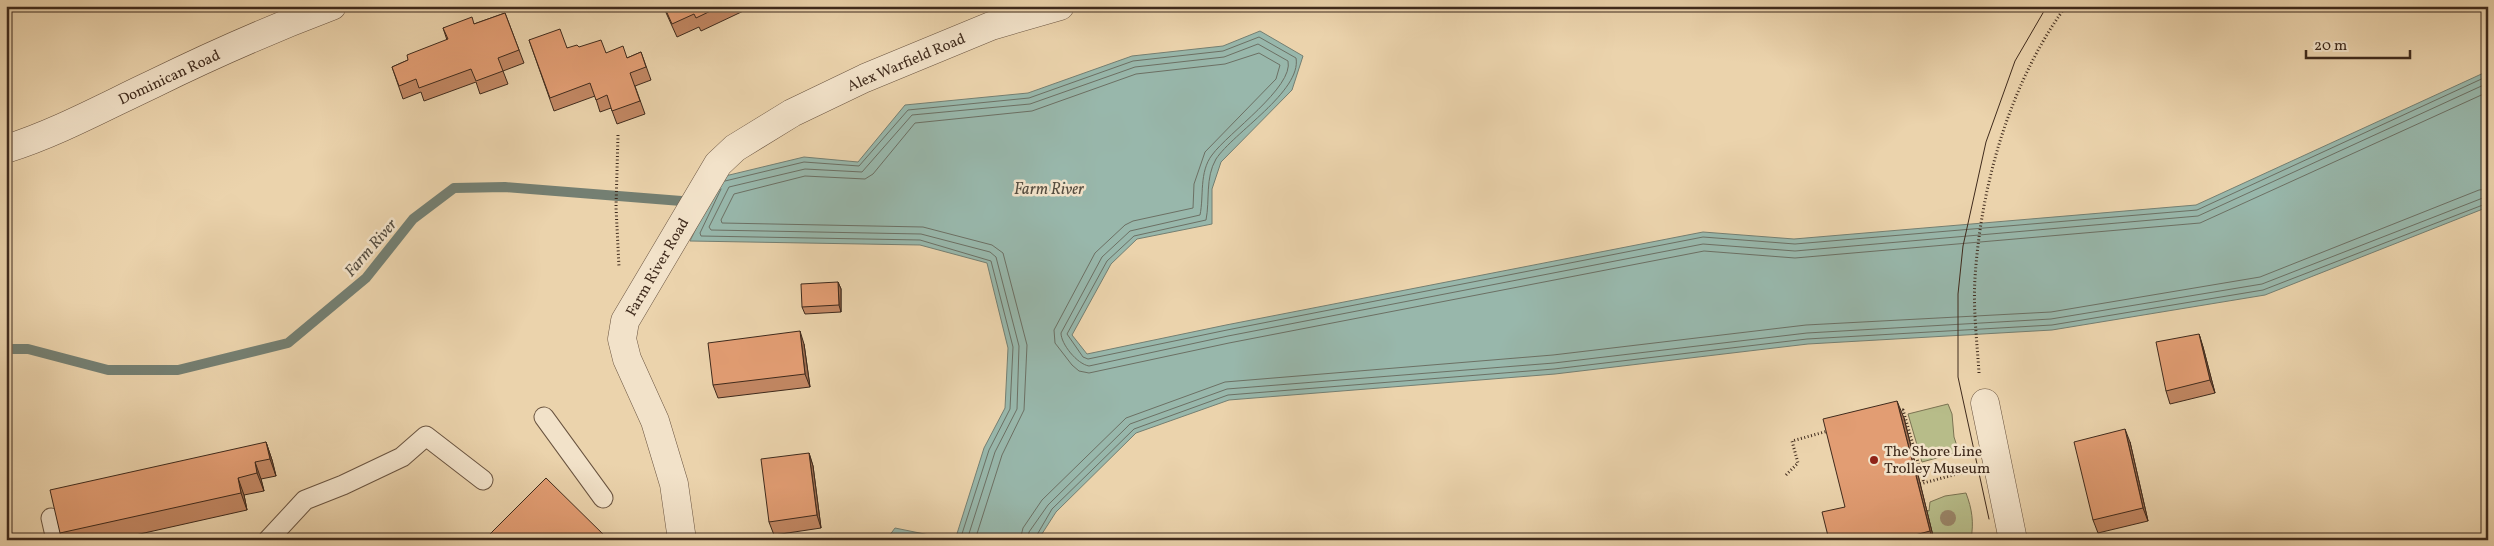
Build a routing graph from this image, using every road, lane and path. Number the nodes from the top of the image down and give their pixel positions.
1 (332, 6) edge
2 (1060, 6) edge
3 (2066, 6) edge
4 (758, 132) joint
5 (618, 136) dead end
6 (6, 149) edge
7 (616, 207) dead end
8 (1978, 364) dead end
9 (1985, 403) dead end
10 (1894, 413) edge
11 (544, 416) dead end
12 (1829, 430) edge
13 (1974, 469) dead end
14 (1786, 475) dead end
15 (483, 480) dead end
16 (603, 498) dead end
17 (51, 518) edge
18 (56, 540) edge
19 (268, 540) edge
20 (682, 540) edge
21 (2013, 540) edge

1 - 6 street, Dominican Road
2 - 4 street, Alex Warfield Road
3 - 8 path
4 - 20 street, Farm River Road
5 - 7 path
9 - 21 street
10 - 13 path
11 - 16 lane
12 - 14 path
15 - 19 lane
17 - 18 lane

